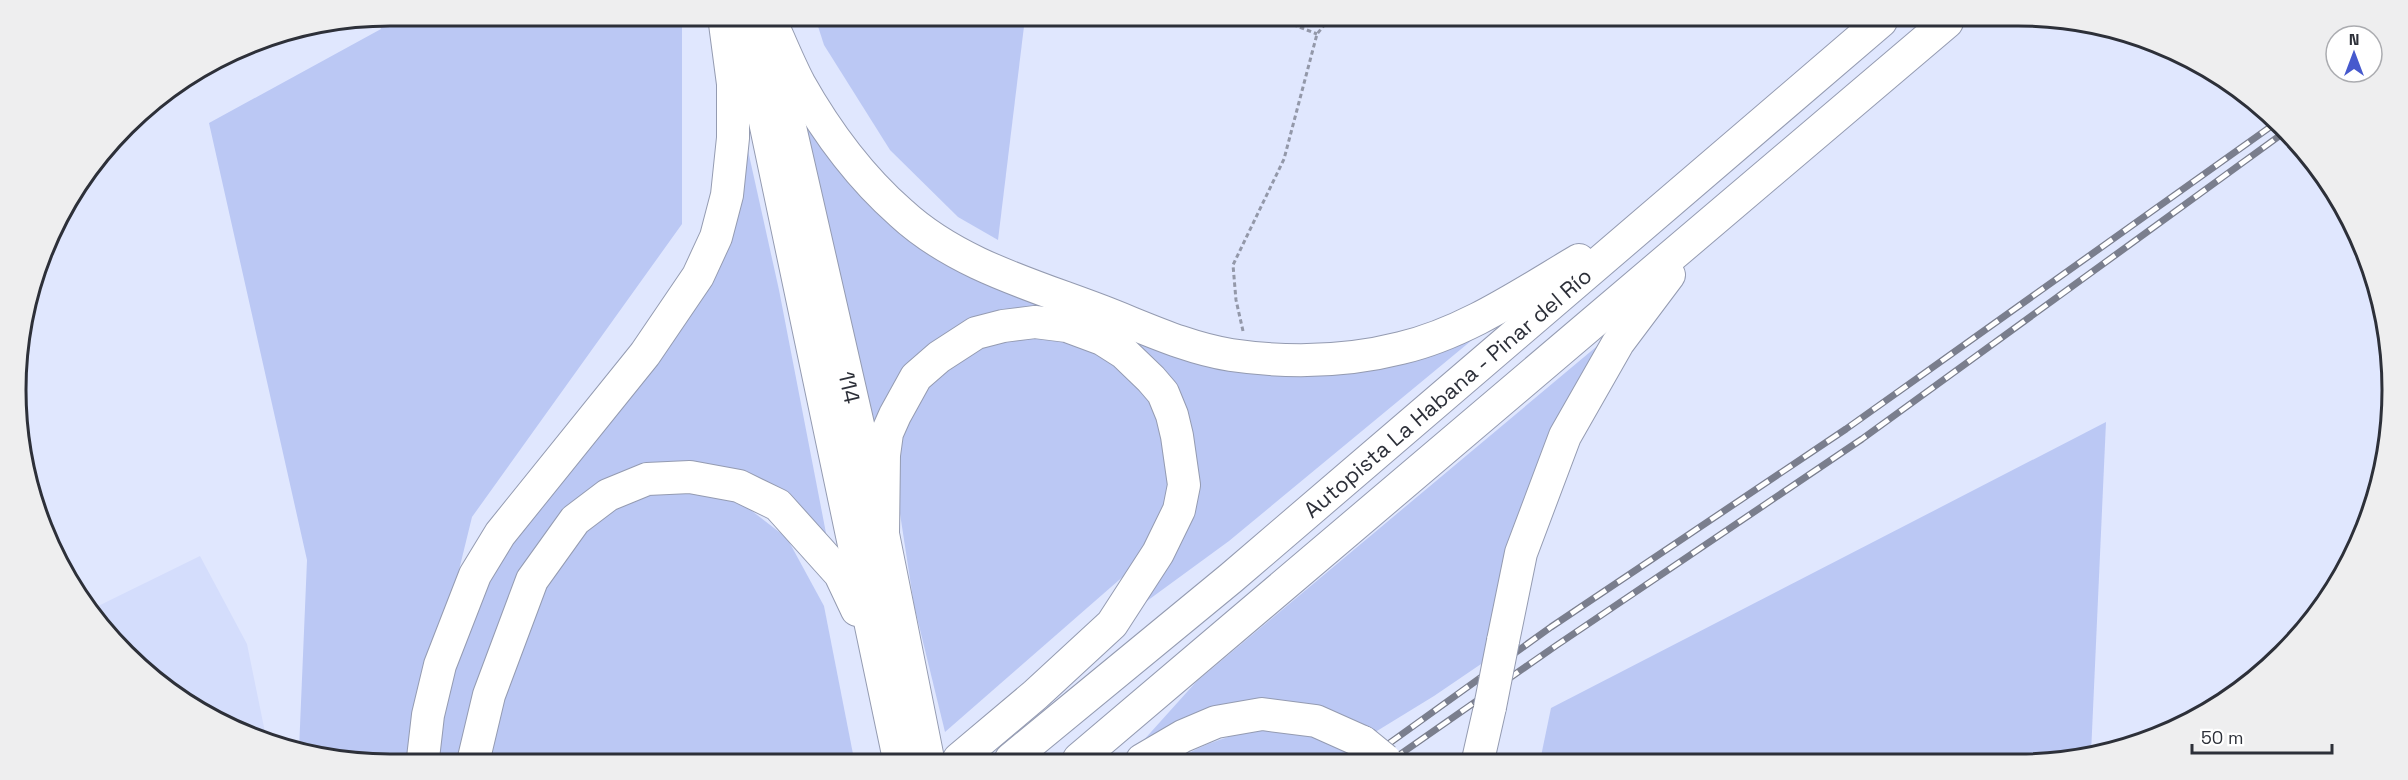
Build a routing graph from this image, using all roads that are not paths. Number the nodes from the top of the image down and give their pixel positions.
1 (725, 25) edge
2 (745, 25) edge
3 (770, 25) edge
4 (772, 25) edge
5 (1876, 25) edge
6 (1943, 25) edge
7 (1647, 220) junction
8 (1703, 228) junction
9 (883, 534) junction
10 (1231, 578) junction
11 (877, 651) junction
12 (1035, 695) junction
13 (904, 715) junction
14 (1100, 748) edge
15 (1374, 751) edge
16 (423, 754) edge
17 (475, 754) edge
18 (900, 754) edge
19 (925, 754) edge
20 (965, 754) edge
21 (1017, 754) edge
22 (1152, 754) edge
23 (1479, 754) edge

1 - 16 highway
2 - 11 highway, 114
3 - 9 highway, 114
4 - 7 highway
5 - 7 highway, Autopista La Habana - Pinar del Río
6 - 8 highway, Autopista La Habana - Pinar del Río
7 - 10 highway, Autopista La Habana - Pinar del Río
8 - 14 highway, Autopista La Habana - Pinar del Río
8 - 23 highway, bridge
9 - 12 highway
9 - 13 highway, 114
10 - 12 highway
10 - 21 highway, Autopista La Habana - Pinar del Río
11 - 13 highway, 114
11 - 17 highway
12 - 20 highway
13 - 18 highway, 114
13 - 19 highway, 114
15 - 22 highway

